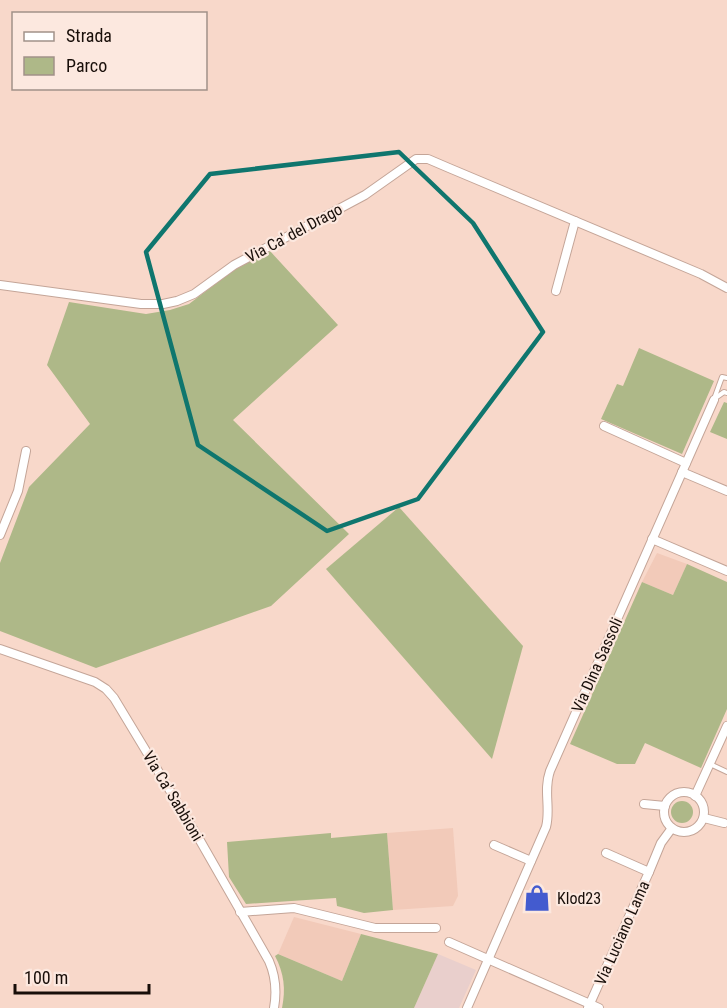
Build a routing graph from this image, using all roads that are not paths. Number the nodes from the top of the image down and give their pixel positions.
1 (575, 221) junction
2 (0, 285) edge
3 (727, 288) edge
4 (556, 291) dead end
5 (727, 378) edge
6 (727, 393) edge
7 (714, 400) junction
8 (604, 426) dead end
9 (26, 451) dead end
10 (686, 463) junction
11 (682, 472) junction
12 (727, 491) edge
13 (0, 535) edge
14 (652, 538) junction
15 (727, 571) edge
16 (0, 649) edge
17 (727, 726) edge
18 (710, 764) junction
19 (727, 772) edge
20 (695, 796) junction
21 (644, 804) dead end
22 (665, 806) junction
23 (704, 818) junction
24 (724, 823) dead end
25 (672, 828) junction
26 (494, 845) dead end
27 (606, 853) dead end
28 (531, 861) junction
29 (649, 872) junction
30 (240, 912) junction
31 (436, 928) dead end
32 (449, 942) dead end
33 (488, 959) junction
34 (589, 1006) edge
35 (274, 1008) edge
36 (467, 1008) edge
37 (599, 1008) edge

1 - 2 street, Via Ca' del Drago
1 - 3 street, Via Ca' del Drago
1 - 4 street
5 - 7 lane, Via Dina Sassoli
6 - 7 lane
7 - 10 street, Via Dina Sassoli
8 - 10 street
9 - 13 street
10 - 11 street, Via Dina Sassoli
11 - 12 street
11 - 14 street, Via Dina Sassoli
14 - 15 street
14 - 28 street, Via Dina Sassoli
16 - 30 street, Via Ca' Sabbioni
17 - 18 street
18 - 19 lane
18 - 20 street
20 - 22 street
20 - 23 street
21 - 22 street
22 - 25 street
23 - 24 street
23 - 25 street
25 - 29 street
26 - 28 street
27 - 29 street, Via Luciano Lama
28 - 33 street, Via Dina Sassoli
29 - 34 street, Via Luciano Lama
30 - 31 street
30 - 35 street, Via Ca' Sabbioni
32 - 33 street, Via Luciano Lama
33 - 34 street, Via Luciano Lama
33 - 36 street, Via Dina Sassoli
34 - 37 street, Via Luciano Lama

